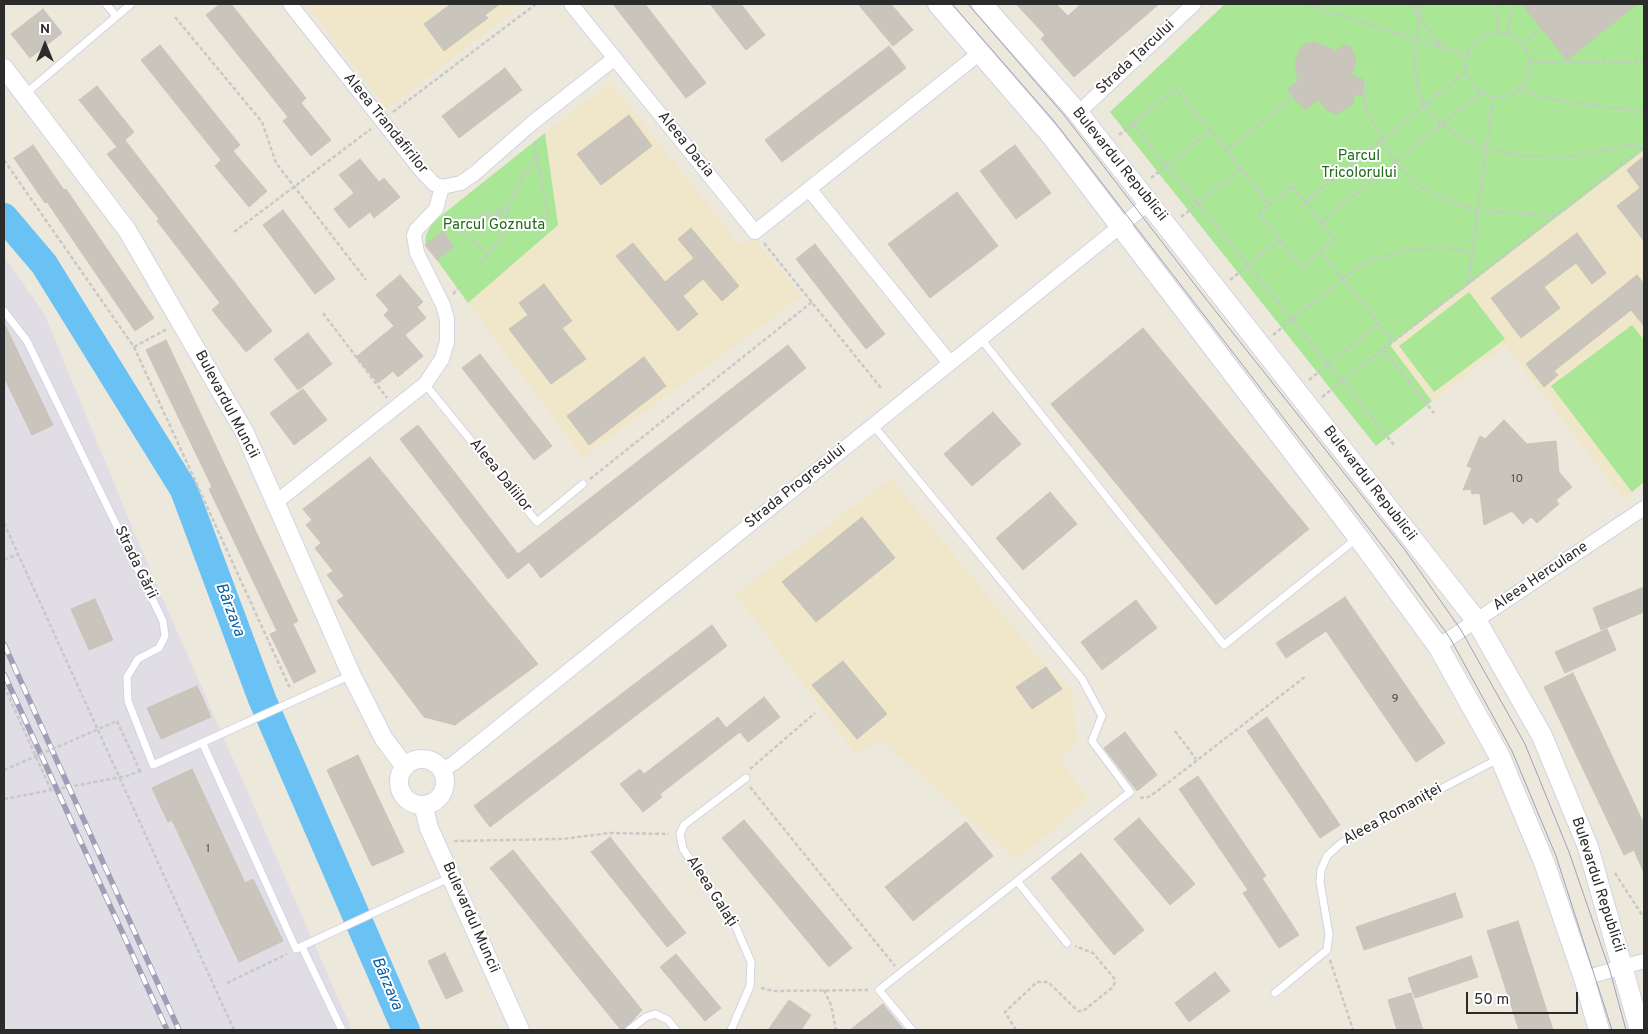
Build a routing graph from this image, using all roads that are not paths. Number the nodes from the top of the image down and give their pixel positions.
1 (106, 4) edge
2 (132, 4) edge
3 (290, 4) edge
4 (571, 4) edge
5 (938, 4) edge
6 (982, 4) edge
7 (1194, 4) edge
8 (116, 16) junction
9 (981, 52) junction
10 (615, 58) junction
11 (4, 68) edge
12 (25, 94) junction
13 (1078, 113) junction
14 (442, 187) junction
15 (809, 189) junction
16 (1150, 203) junction
17 (1121, 226) junction
18 (4, 311) edge
19 (981, 339) junction
20 (950, 363) junction
21 (425, 384) junction
22 (873, 425) junction
23 (583, 484) road end
24 (275, 503) junction
25 (1644, 508) edge
26 (1358, 538) junction
27 (1476, 620) junction
28 (1438, 646) junction
29 (351, 674) junction
30 (203, 744) junction
31 (1500, 757) junction
32 (405, 767) junction
33 (442, 770) junction
34 (746, 778) road end
35 (423, 805) junction
36 (451, 877) junction
37 (1017, 880) junction
38 (1067, 943) road end
39 (299, 948) junction
40 (1644, 961) edge
41 (1624, 967) junction
42 (1584, 978) junction
43 (1275, 994) dead end
44 (342, 1030) edge
45 (520, 1030) edge
46 (629, 1030) edge
47 (676, 1030) edge
48 (731, 1030) edge
49 (912, 1030) edge
50 (1599, 1030) edge
51 (1640, 1030) edge

1 - 8 lane
2 - 8 lane
3 - 14 street, Aleea Trandafirilor
4 - 10 street, Aleea Dacia
5 - 9 main road
6 - 13 main road, Bulevardul Republicii
7 - 13 street, Strada Țarcului
8 - 12 lane
9 - 15 street
9 - 17 main road
10 - 14 street
10 - 15 street, Aleea Dacia
11 - 12 street, Bulevardul Muncii
12 - 24 street, Bulevardul Muncii
13 - 16 main road, Bulevardul Republicii
14 - 21 street
15 - 20 street
16 - 17 street, Strada Progresului
16 - 27 main road, Bulevardul Republicii
17 - 19 street, Strada Progresului
17 - 26 main road
18 - 30 lane, Strada Gării
19 - 20 street, Strada Progresului
19 - 26 lane
20 - 22 street, Strada Progresului
21 - 23 lane, Aleea Daliilor
21 - 24 street
22 - 33 street, Strada Progresului
22 - 37 lane
24 - 29 street, Bulevardul Muncii
25 - 27 street, Aleea Herculane
26 - 28 main road
27 - 28 street, Aleea Herculane
27 - 41 main road, Bulevardul Republicii
28 - 31 main road
29 - 30 lane, Strada Gării
29 - 32 street, Bulevardul Muncii
30 - 39 lane
31 - 42 main road
31 - 43 lane, Aleea Romaniței
32 - 33 street
32 - 35 street
33 - 35 street
34 - 48 lane, Aleea Galați
35 - 36 street, Bulevardul Muncii
36 - 39 lane
36 - 45 street, Bulevardul Muncii
37 - 38 lane
37 - 49 lane
39 - 44 lane
40 - 41 street
41 - 42 street
41 - 51 main road, Bulevardul Republicii
42 - 50 main road
46 - 47 lane

